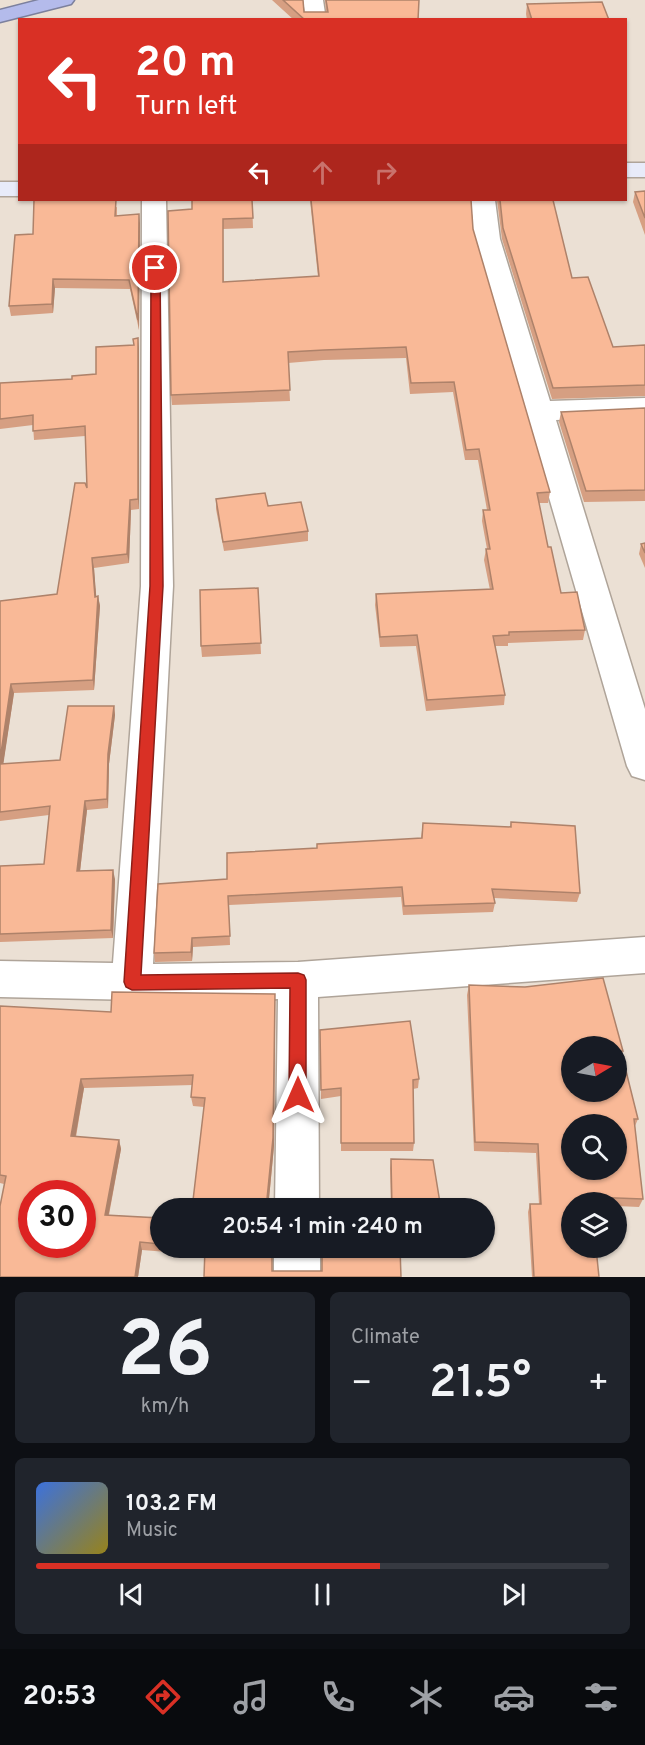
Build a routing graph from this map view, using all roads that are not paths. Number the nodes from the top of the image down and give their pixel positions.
1 (64, 0) edge
2 (313, 0) edge
3 (0, 16) edge
4 (316, 18) edge
5 (627, 170) edge
6 (645, 170) edge
7 (0, 189) edge
8 (18, 189) edge
9 (154, 201) edge
10 (483, 201) edge
11 (645, 407) edge
12 (538, 411) junction
13 (645, 766) edge
14 (645, 955) edge
15 (0, 979) edge
16 (298, 980) junction
17 (132, 982) junction
18 (297, 1198) edge
19 (297, 1258) edge
20 (297, 1277) edge

1 - 3 highway
2 - 4 street
5 - 6 street
7 - 8 street
9 - 17 street
10 - 12 street
11 - 12 street
12 - 13 street
14 - 16 street
15 - 17 street
16 - 17 street
16 - 18 street
19 - 20 street

